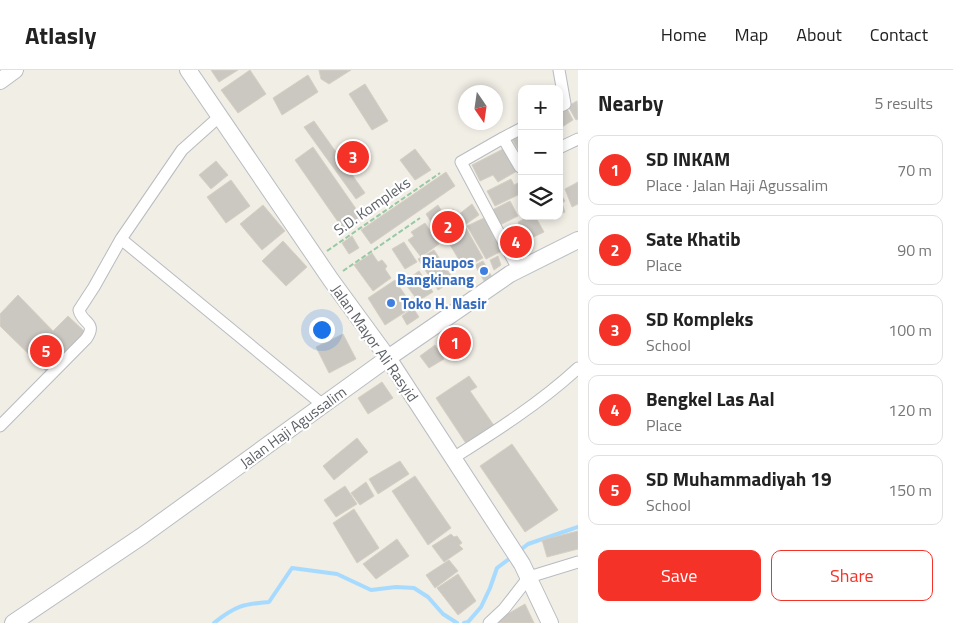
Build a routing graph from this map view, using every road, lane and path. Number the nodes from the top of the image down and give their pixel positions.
1 (15, 70) edge
2 (188, 70) edge
3 (559, 70) edge
4 (0, 81) edge
5 (562, 85) edge
6 (563, 93) edge
7 (563, 105) edge
8 (220, 116) junction
9 (518, 130) edge
10 (503, 138) junction
11 (578, 139) edge
12 (563, 146) edge
13 (518, 164) edge
14 (440, 173) dead end
15 (420, 218) dead end
16 (121, 239) junction
17 (578, 240) edge
18 (317, 258) junction
19 (518, 269) junction
20 (331, 280) junction
21 (388, 358) junction
22 (578, 368) edge
23 (323, 405) junction
24 (0, 426) edge
25 (453, 458) junction
26 (578, 562) edge
27 (525, 571) junction
28 (13, 623) edge
29 (489, 623) edge
30 (550, 623) edge

1 - 4 street
2 - 8 street, Jalan Mayor Ali Rasyid
3 - 5 street
6 - 7 street
8 - 16 street
8 - 18 street, Jalan Mayor Ali Rasyid
9 - 10 street
10 - 13 street
10 - 19 street
11 - 12 street
14 - 18 path, S.D. Kompleks
15 - 20 path
16 - 23 street
16 - 24 street
17 - 19 street, Jalan Haji Agussalim
18 - 20 street, Jalan Mayor Ali Rasyid
19 - 21 street, Jalan Haji Agussalim
20 - 21 street, Jalan Mayor Ali Rasyid
21 - 23 street, Jalan Haji Agussalim
21 - 25 street, Jalan Mayor Ali Rasyid
22 - 25 street
23 - 28 street, Jalan Haji Agussalim
25 - 27 street, Jalan Mayor Ali Rasyid
26 - 27 street
27 - 29 street
27 - 30 street, Jalan Mayor Ali Rasyid

